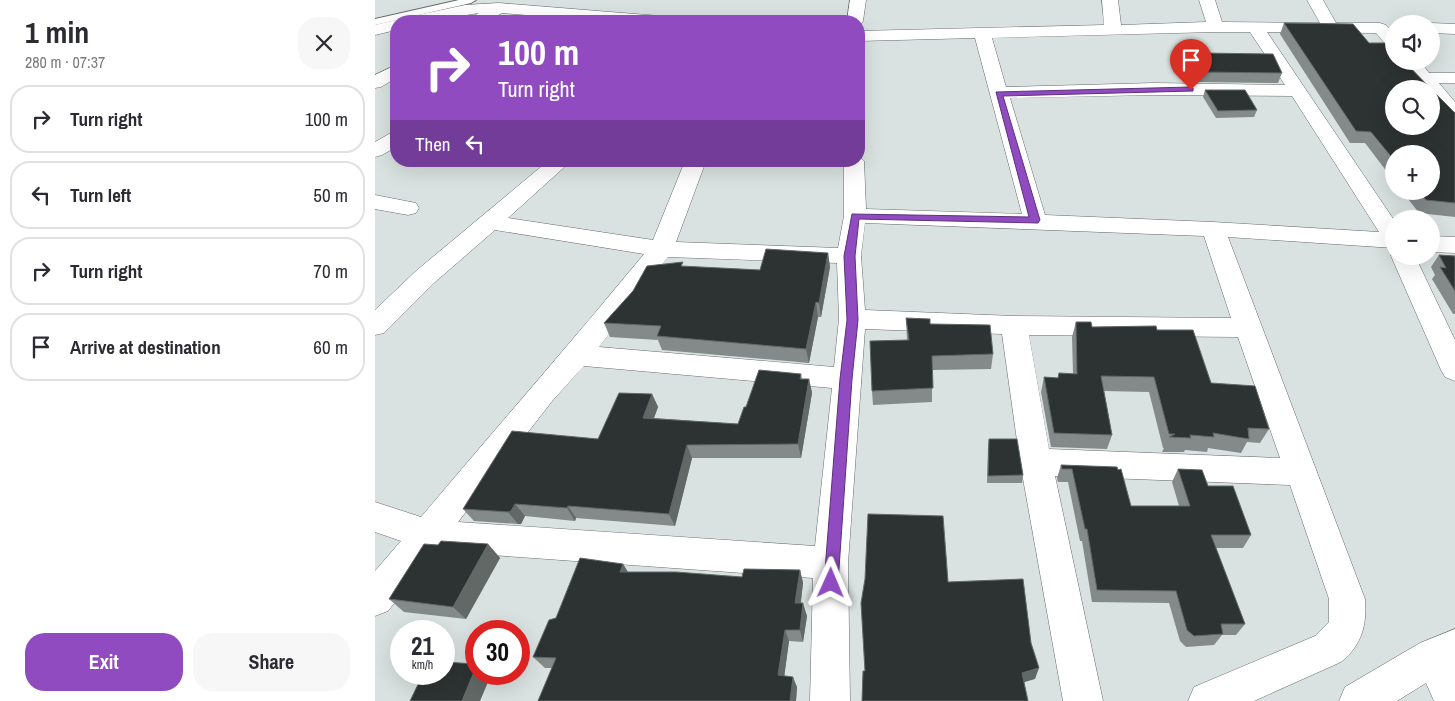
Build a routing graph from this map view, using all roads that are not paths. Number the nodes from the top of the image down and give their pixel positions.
1 (471, 0) edge
2 (858, 0) edge
3 (1110, 0) edge
4 (1207, 0) edge
5 (1315, 0) edge
6 (499, 8) junction
7 (406, 15) edge
8 (434, 15) edge
9 (487, 15) edge
10 (551, 15) edge
11 (856, 15) edge
12 (390, 19) edge
13 (375, 22) edge
14 (390, 26) edge
15 (1215, 27) junction
16 (1255, 28) junction
17 (1331, 28) junction
18 (1385, 28) edge
19 (1440, 28) edge
20 (1455, 29) edge
21 (375, 30) edge
22 (1113, 30) junction
23 (982, 33) junction
24 (865, 36) edge
25 (1417, 70) edge
26 (390, 74) edge
27 (1424, 78) junction
28 (1455, 78) edge
29 (375, 83) edge
30 (1299, 91) junction
31 (390, 93) edge
32 (375, 94) edge
33 (999, 94) junction
34 (1455, 114) edge
35 (390, 142) edge
36 (375, 152) edge
37 (554, 167) edge
38 (694, 167) edge
39 (854, 167) edge
40 (375, 202) edge
41 (408, 208) dead end
42 (855, 216) junction
43 (1035, 220) junction
44 (491, 222) junction
45 (1385, 226) edge
46 (1213, 229) junction
47 (1385, 239) edge
48 (1440, 244) edge
49 (1455, 245) edge
50 (661, 249) junction
51 (849, 256) junction
52 (1407, 265) edge
53 (852, 320) junction
54 (1014, 325) junction
55 (375, 326) edge
56 (1248, 328) junction
57 (577, 355) junction
58 (1455, 370) edge
59 (846, 379) junction
60 (1037, 462) junction
61 (1301, 472) junction
62 (375, 517) edge
63 (429, 534) junction
64 (831, 563) junction
65 (375, 599) edge
66 (1445, 652) edge
67 (831, 701) edge
68 (1083, 701) edge
69 (1208, 701) edge
70 (1359, 701) edge
71 (1454, 701) edge

1 - 7 lane
2 - 11 street
3 - 22 street
4 - 15 street
5 - 17 street
6 - 8 street
6 - 9 street
6 - 10 street
12 - 13 lane
14 - 21 street
15 - 16 street
15 - 22 street
16 - 17 street
16 - 30 street
17 - 18 street
19 - 20 street
22 - 23 street
23 - 24 street
23 - 33 street
25 - 27 street
26 - 29 street
27 - 28 street
27 - 34 street
30 - 33 street
30 - 45 street
31 - 32 street
33 - 43 street
35 - 36 street
37 - 44 street
38 - 50 street
39 - 42 street
40 - 41 street
42 - 43 street
42 - 51 street
43 - 46 street
44 - 50 street
44 - 55 street
46 - 47 street
46 - 56 street
48 - 49 street
50 - 51 street
50 - 57 street
51 - 53 street
52 - 58 street
53 - 54 street
53 - 59 street
54 - 56 street
54 - 60 street
56 - 61 street
57 - 59 street
57 - 63 street
59 - 64 street
60 - 61 street
60 - 68 street
61 - 69 street
62 - 63 street
63 - 64 street
63 - 65 street
64 - 67 street
66 - 70 street
66 - 71 street

